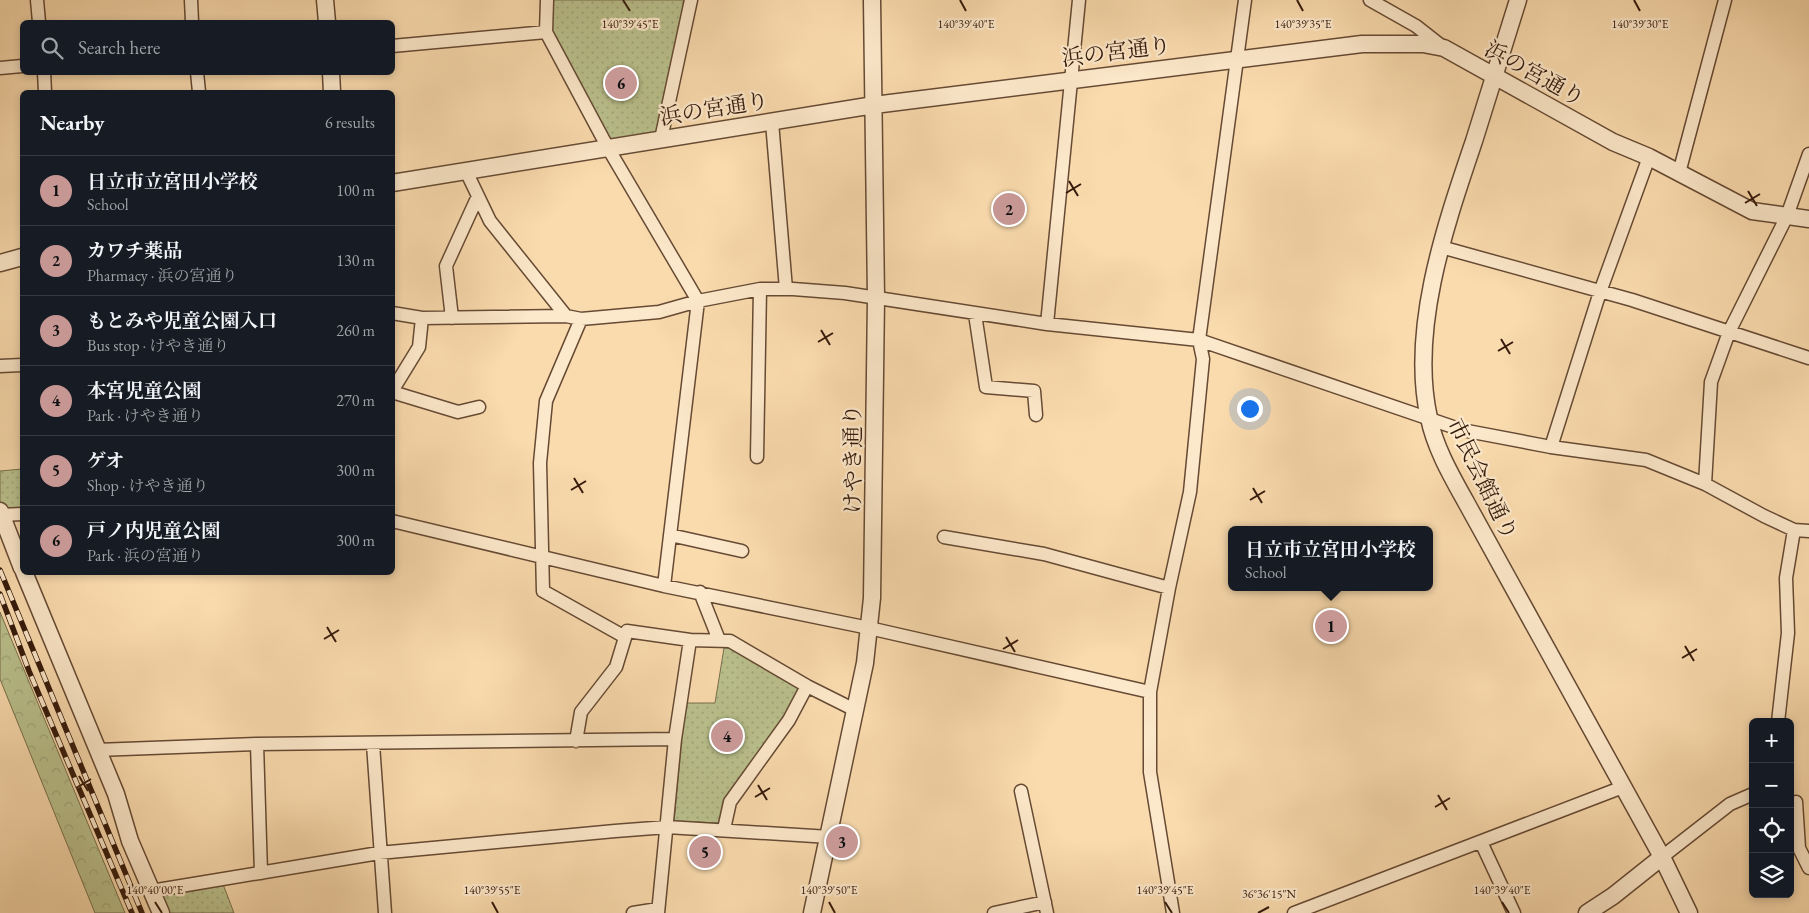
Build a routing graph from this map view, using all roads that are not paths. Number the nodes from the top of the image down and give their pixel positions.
1 (37, 0) edge
2 (191, 0) edge
3 (325, 0) edge
4 (547, 0) edge
5 (691, 0) edge
6 (872, 0) edge
7 (1079, 0) edge
8 (1246, 0) edge
9 (1370, 0) edge
10 (1518, 0) edge
11 (1725, 0) edge
12 (39, 20) edge
13 (192, 20) edge
14 (327, 20) edge
15 (546, 32) junction
16 (395, 46) edge
17 (1444, 48) junction
18 (1236, 60) junction
19 (20, 66) edge
20 (0, 68) edge
21 (44, 75) edge
22 (197, 75) edge
23 (331, 75) edge
24 (1494, 76) junction
25 (1070, 79) junction
26 (45, 90) edge
27 (199, 90) edge
28 (332, 90) edge
29 (874, 105) junction
30 (772, 122) junction
31 (661, 139) junction
32 (608, 148) junction
33 (1809, 154) edge
34 (1649, 157) junction
35 (466, 170) junction
36 (1679, 173) junction
37 (395, 182) edge
38 (478, 196) junction
39 (1787, 216) junction
40 (1809, 220) edge
41 (1441, 247) junction
42 (20, 257) edge
43 (0, 262) edge
44 (760, 289) junction
45 (786, 289) junction
46 (1600, 292) junction
47 (876, 298) junction
48 (698, 301) junction
49 (395, 314) edge
50 (975, 314) junction
51 (566, 316) junction
52 (422, 318) junction
53 (452, 318) junction
54 (581, 319) junction
55 (1047, 324) junction
56 (1729, 332) junction
57 (1199, 340) junction
58 (1809, 358) edge
59 (0, 366) edge
60 (20, 366) edge
61 (395, 386) edge
62 (395, 392) edge
63 (479, 407) dead end
64 (1036, 415) dead end
65 (1429, 418) junction
66 (1551, 447) junction
67 (757, 458) dead end
68 (1705, 484) junction
69 (0, 513) edge
70 (20, 514) edge
71 (395, 522) edge
72 (1794, 530) junction
73 (1809, 531) edge
74 (670, 535) junction
75 (944, 537) dead end
76 (742, 552) dead end
77 (542, 557) junction
78 (20, 563) edge
79 (25, 575) edge
80 (664, 586) junction
81 (1169, 588) junction
82 (700, 592) junction
83 (869, 628) junction
84 (625, 638) junction
85 (690, 640) junction
86 (719, 640) junction
87 (807, 686) junction
88 (1150, 692) junction
89 (855, 710) junction
90 (1778, 718) edge
91 (675, 739) junction
92 (576, 741) junction
93 (257, 744) junction
94 (372, 744) junction
95 (97, 750) junction
96 (1622, 787) junction
97 (1020, 791) dead end
98 (1749, 796) edge
99 (1794, 801) edge
100 (1809, 806) edge
101 (1794, 808) edge
102 (666, 827) junction
103 (724, 829) junction
104 (830, 837) junction
105 (1481, 842) junction
106 (379, 852) junction
107 (1662, 857) junction
108 (1809, 868) edge
109 (261, 873) junction
110 (151, 891) junction
111 (1046, 908) edge
112 (658, 911) edge
113 (161, 913) edge
114 (385, 913) edge
115 (633, 913) edge
116 (812, 913) edge
117 (994, 913) edge
118 (1173, 913) edge
119 (1294, 913) edge
120 (1514, 913) edge
121 (1587, 913) edge
122 (1689, 913) edge

1 - 12 street
2 - 13 street
3 - 14 street
4 - 15 street
5 - 31 street
6 - 29 street, けやき通り
7 - 25 street
8 - 18 street
9 - 17 street
10 - 24 street, 市民会館通り
11 - 36 street
15 - 16 street
15 - 32 street
17 - 18 street, 浜の宮通り
17 - 24 street, 浜の宮通り
18 - 25 street, 浜の宮通り
18 - 57 street
19 - 20 street
21 - 26 street
22 - 27 street
23 - 28 street
24 - 34 street, 浜の宮通り
24 - 41 street, 市民会館通り
25 - 29 street, 浜の宮通り
25 - 55 street
29 - 30 street, 浜の宮通り
29 - 47 street, けやき通り
30 - 31 street, 浜の宮通り
30 - 45 street
31 - 32 street, 浜の宮通り
32 - 35 street, 浜の宮通り
32 - 48 street
33 - 39 street
34 - 36 street, 浜の宮通り
34 - 46 street
35 - 37 street, 浜の宮通り
35 - 38 street
36 - 39 street, 浜の宮通り
38 - 51 street
38 - 53 street
39 - 40 street, 浜の宮通り
39 - 56 street
41 - 46 street
41 - 65 street, 市民会館通り
42 - 43 street
44 - 45 street
44 - 48 street
44 - 67 street
45 - 47 street
46 - 56 street
46 - 66 street
47 - 50 street
47 - 83 street, けやき通り
48 - 54 street
48 - 74 street
49 - 52 street
50 - 55 street
50 - 64 street
51 - 53 street
51 - 54 street
52 - 53 street
52 - 61 street
54 - 77 street
55 - 57 street
56 - 58 street
56 - 68 street
57 - 65 street
57 - 81 street
59 - 60 street
62 - 63 street
65 - 66 street
65 - 96 street, 市民会館通り
66 - 68 street
68 - 72 street
69 - 70 street
69 - 78 street
71 - 77 street
72 - 73 street
72 - 90 street
74 - 76 street
74 - 80 street
75 - 81 street
77 - 80 street
77 - 84 street
79 - 95 street
80 - 82 street
81 - 88 street
82 - 83 street
82 - 86 street
83 - 88 street
83 - 89 street, けやき通り
84 - 85 street
84 - 92 street
85 - 86 street
85 - 91 street
86 - 87 street
87 - 89 street
87 - 103 street
88 - 118 street
89 - 104 street, けやき通り
91 - 92 street
91 - 102 street
92 - 94 street
93 - 94 street
93 - 95 street
93 - 109 street
94 - 106 street
95 - 110 street
96 - 105 street
96 - 107 street, 市民会館通り
97 - 111 street
98 - 107 street
99 - 100 street
101 - 108 street
102 - 103 street
102 - 106 street
102 - 112 street
103 - 104 street
104 - 116 street, けやき通り
105 - 119 street
105 - 120 street
106 - 109 street
106 - 114 street
107 - 121 street
107 - 122 street, 市民会館通り
109 - 110 street
110 - 113 street
111 - 117 street
112 - 115 street

